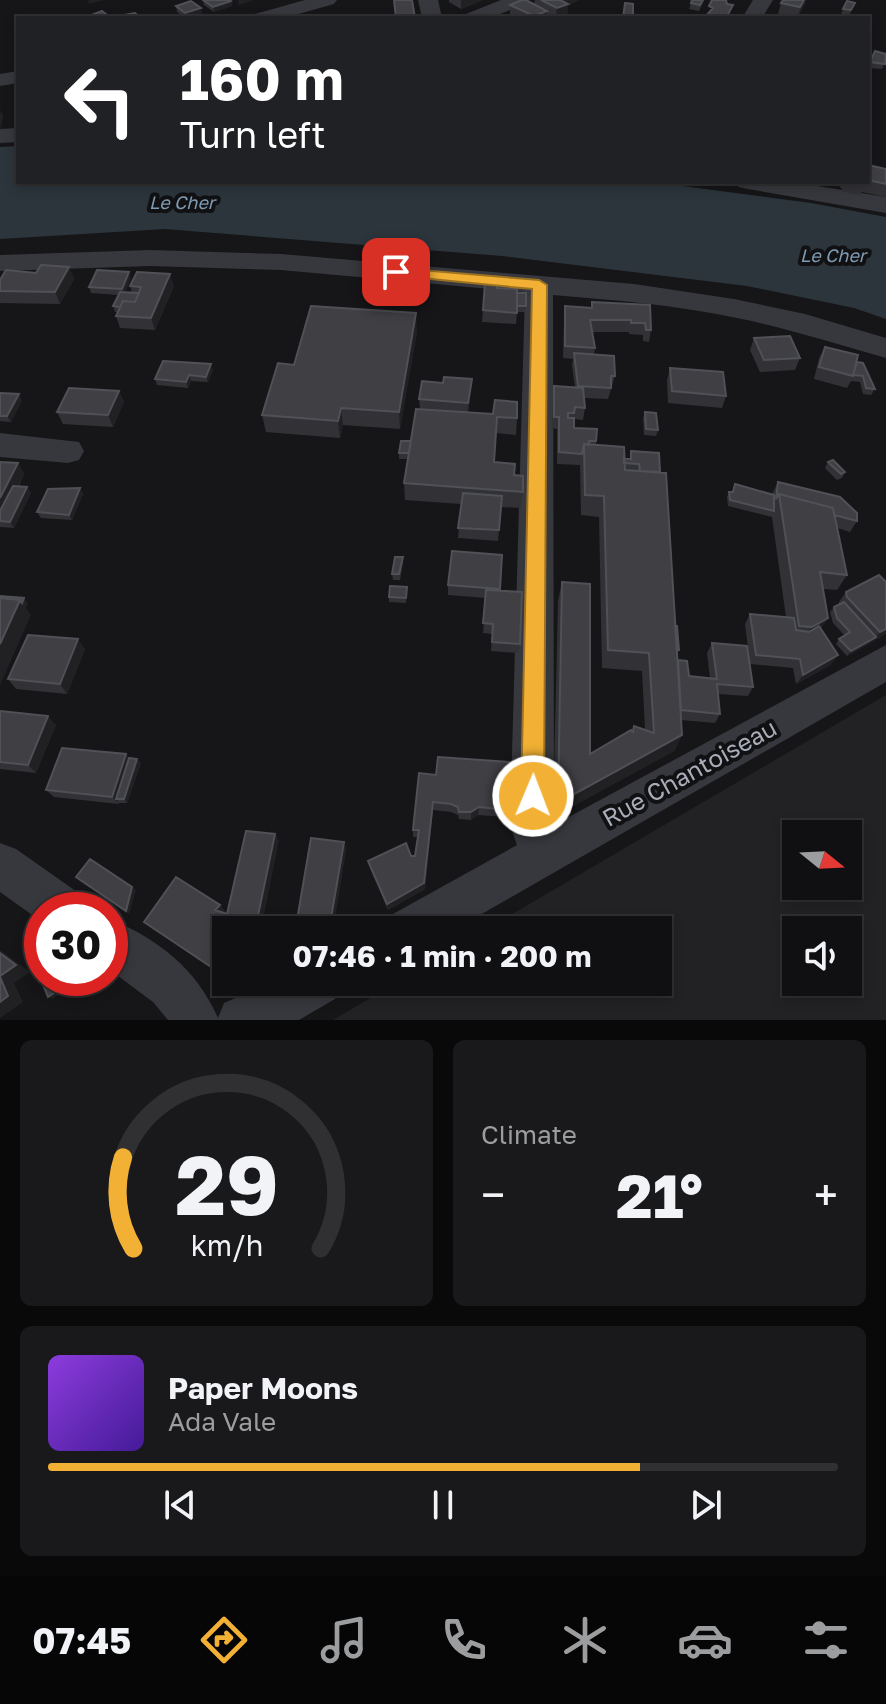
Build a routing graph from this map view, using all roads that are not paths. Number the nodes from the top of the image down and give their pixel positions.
1 (327, 0) edge
2 (518, 0) edge
3 (269, 16) edge
4 (478, 16) edge
5 (760, 184) edge
6 (886, 205) edge
7 (0, 263) edge
8 (539, 285) junction
9 (886, 348) edge
10 (0, 445) edge
11 (68, 451) dead end
12 (886, 662) edge
13 (542, 854) junction
14 (0, 865) edge
15 (38, 892) edge
16 (434, 916) edge
17 (128, 955) edge
18 (294, 996) edge
19 (194, 1020) edge
20 (241, 1020) edge

1 - 3 street
2 - 4 street
5 - 6 street
7 - 8 street
8 - 9 street
8 - 13 street
10 - 11 street
12 - 13 street, Rue Chantoiseau
13 - 16 street, Rue Chantoiseau
14 - 15 street
17 - 19 street
18 - 20 street

